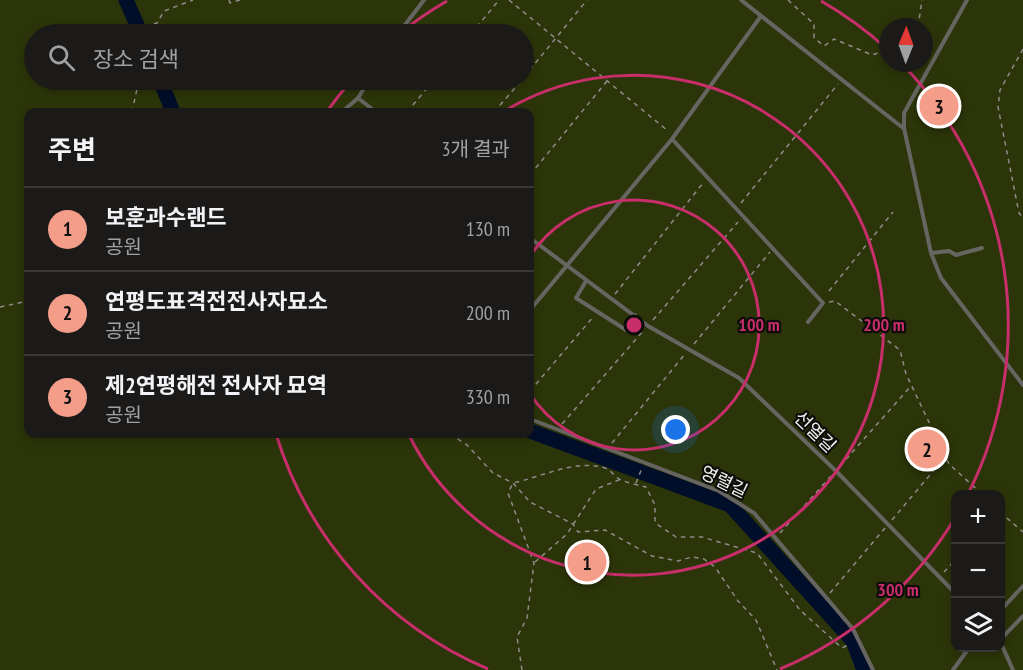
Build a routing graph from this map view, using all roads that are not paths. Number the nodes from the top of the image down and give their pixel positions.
1 (424, 0) edge
2 (741, 0) edge
3 (967, 0) edge
4 (761, 16) junction
5 (406, 24) edge
6 (363, 90) edge
7 (358, 98) junction
8 (347, 108) edge
9 (370, 108) edge
10 (904, 128) junction
11 (672, 139) junction
12 (534, 241) edge
13 (982, 248) dead end
14 (931, 253) junction
15 (566, 266) junction
16 (586, 281) junction
17 (534, 305) edge
18 (636, 315) junction
19 (808, 322) dead end
20 (1023, 386) edge
21 (534, 420) edge
22 (1023, 586) edge
23 (951, 589) edge
24 (1005, 606) edge
25 (1023, 616) edge
26 (1005, 635) edge
27 (966, 652) edge
28 (1005, 652) edge
29 (873, 670) edge
30 (953, 670) edge
31 (1013, 670) edge

1 - 5 lane
2 - 4 lane
3 - 10 lane
4 - 10 lane
4 - 11 lane
6 - 7 lane
7 - 8 lane
7 - 9 lane
10 - 14 lane
11 - 15 lane
11 - 19 lane
12 - 15 lane
13 - 14 lane
14 - 20 lane
15 - 16 lane
15 - 17 lane
16 - 18 lane
16 - 18 lane
18 - 23 lane, 선열길
21 - 29 lane, 영렬길
22 - 24 lane
25 - 26 lane
27 - 30 lane
28 - 31 lane

